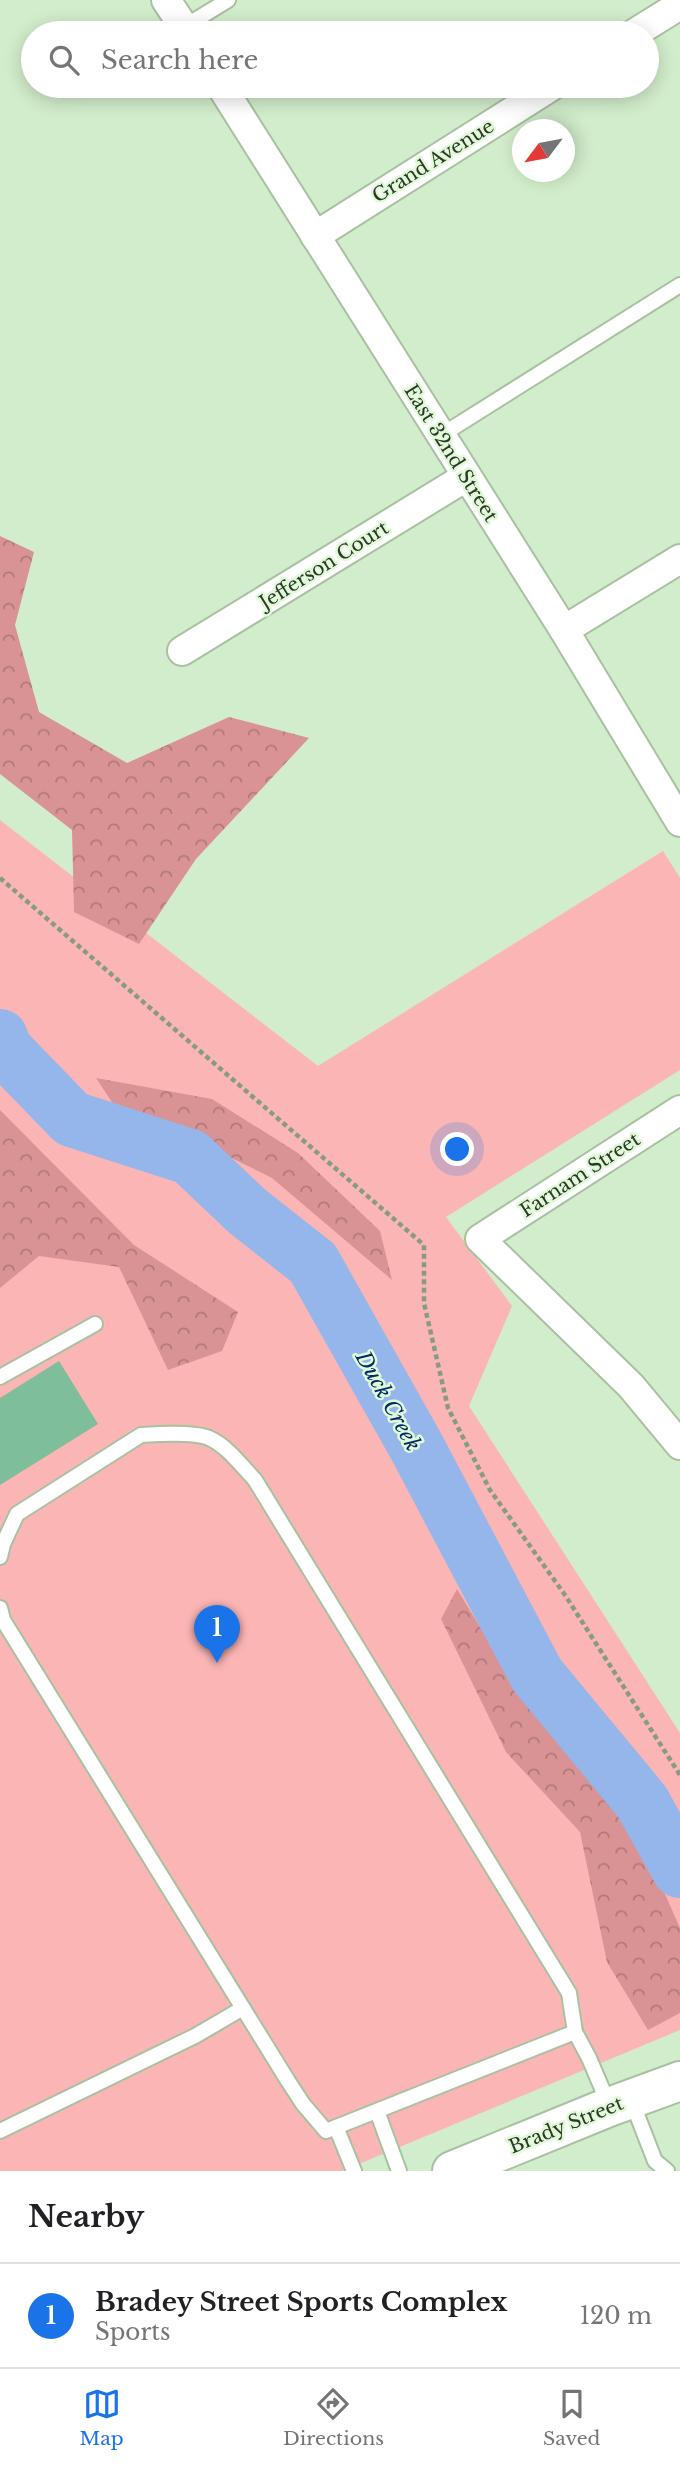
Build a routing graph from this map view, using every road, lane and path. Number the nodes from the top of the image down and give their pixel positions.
1 (166, 0) edge
2 (228, 0) edge
3 (680, 5) edge
4 (180, 21) edge
5 (199, 21) edge
6 (654, 21) edge
7 (229, 98) edge
8 (533, 98) edge
9 (315, 236) junction
10 (680, 285) edge
11 (440, 436) junction
12 (466, 477) junction
13 (680, 559) edge
14 (564, 630) junction
15 (182, 651) dead end
16 (679, 819) edge
17 (0, 878) edge
18 (680, 1110) edge
19 (95, 1324) dead end
20 (0, 1377) edge
21 (680, 1446) edge
22 (0, 1557) edge
23 (0, 1608) edge
24 (680, 1775) edge
25 (243, 2008) junction
26 (575, 2032) junction
27 (680, 2081) edge
28 (620, 2103) junction
29 (377, 2110) junction
30 (336, 2127) junction
31 (0, 2131) edge
32 (655, 2166) edge
33 (468, 2168) edge
34 (354, 2171) edge
35 (399, 2171) edge
36 (667, 2171) edge

1 - 4 street
2 - 5 lane
3 - 6 street
7 - 9 street, East 32nd Street
8 - 9 street, Grand Avenue
9 - 11 street, East 32nd Street
10 - 11 lane
11 - 12 street, East 32nd Street
12 - 14 street, East 32nd Street
12 - 15 street, Jefferson Court
13 - 14 street
14 - 16 street, East 32nd Street
17 - 24 path
18 - 21 street, Farnam Street
19 - 20 lane
22 - 26 lane
23 - 25 lane
25 - 30 lane
25 - 31 lane
26 - 28 lane
26 - 29 lane
27 - 28 highway, Brady Street
28 - 32 lane
28 - 33 highway, Brady Street
29 - 30 lane
29 - 35 lane
30 - 34 lane
32 - 36 lane

